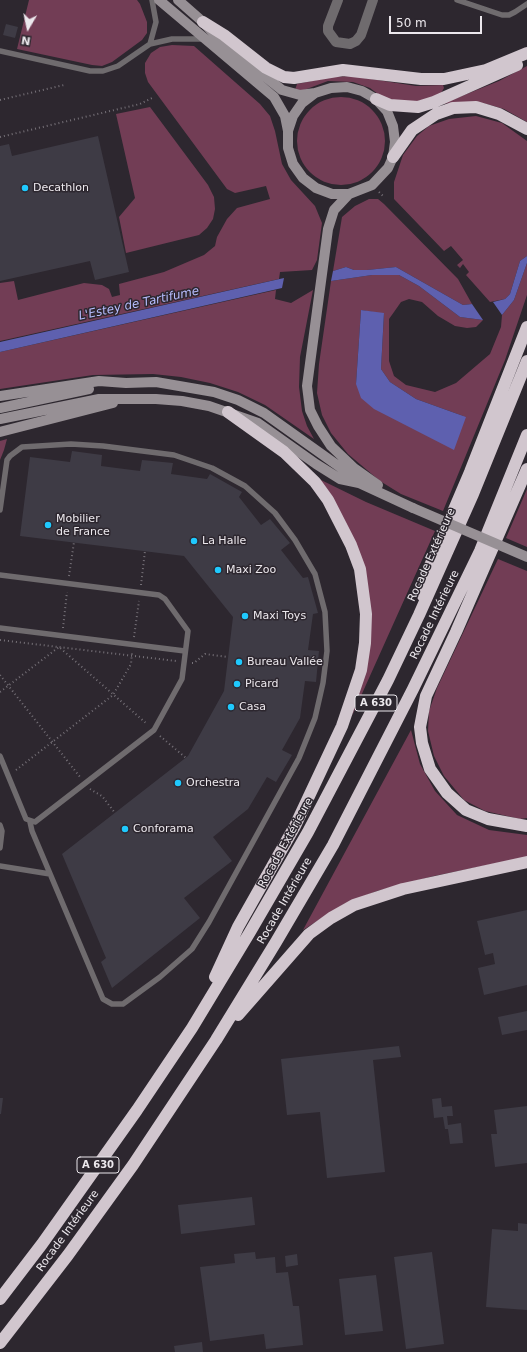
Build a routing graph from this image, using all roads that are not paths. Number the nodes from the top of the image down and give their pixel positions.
1 (152, 0) edge
2 (159, 0) edge
3 (178, 0) edge
4 (338, 0) edge
5 (373, 0) edge
6 (457, 0) edge
7 (527, 4) edge
8 (204, 22) junction
9 (205, 39) junction
10 (150, 44) junction
11 (0, 51) edge
12 (527, 53) edge
13 (527, 60) edge
14 (315, 93) junction
15 (376, 99) junction
16 (527, 129) edge
17 (288, 131) junction
18 (393, 157) junction
19 (349, 194) junction
20 (527, 327) edge
21 (527, 361) edge
22 (126, 383) junction
23 (0, 396) edge
24 (129, 399) junction
25 (0, 408) edge
26 (228, 412) junction
27 (0, 419) edge
28 (0, 432) edge
29 (527, 435) edge
30 (527, 469) edge
31 (359, 483) junction
32 (413, 508) junction
33 (0, 510) edge
34 (527, 557) edge
35 (0, 575) edge
36 (419, 615) junction
37 (0, 628) edge
38 (185, 651) junction
39 (0, 756) edge
40 (30, 822) junction
41 (0, 825) edge
42 (527, 826) edge
43 (0, 848) edge
44 (527, 862) edge
45 (0, 866) edge
46 (50, 874) junction
47 (192, 1028) junction
48 (216, 1040) junction
49 (0, 1299) edge
50 (0, 1343) edge

1 - 10 lane
2 - 9 main road
3 - 8 main road
4 - 5 street
6 - 7 lane
8 - 12 highway
8 - 14 main road
9 - 10 lane
9 - 17 main road
10 - 11 lane
13 - 15 highway
14 - 15 main road
14 - 17 main road
15 - 18 main road
16 - 18 highway
17 - 19 main road
18 - 19 main road
19 - 32 main road
20 - 36 highway
21 - 36 highway, Rocade Extérieure / A 630
22 - 23 main road
22 - 25 main road
22 - 31 main road
24 - 26 main road
24 - 27 main road
24 - 28 main road
26 - 31 main road
26 - 47 highway
29 - 48 highway, Rocade Intérieure / A 630
30 - 42 highway
31 - 32 main road
32 - 34 main road, bridge
33 - 46 lane
35 - 38 lane
36 - 47 highway, Rocade Extérieure / A 630
37 - 38 lane
38 - 40 lane
39 - 40 lane
40 - 46 lane
41 - 43 lane
44 - 48 highway
45 - 46 lane
47 - 49 highway, Rocade Extérieure / A 630
48 - 50 highway, Rocade Intérieure / A 630

